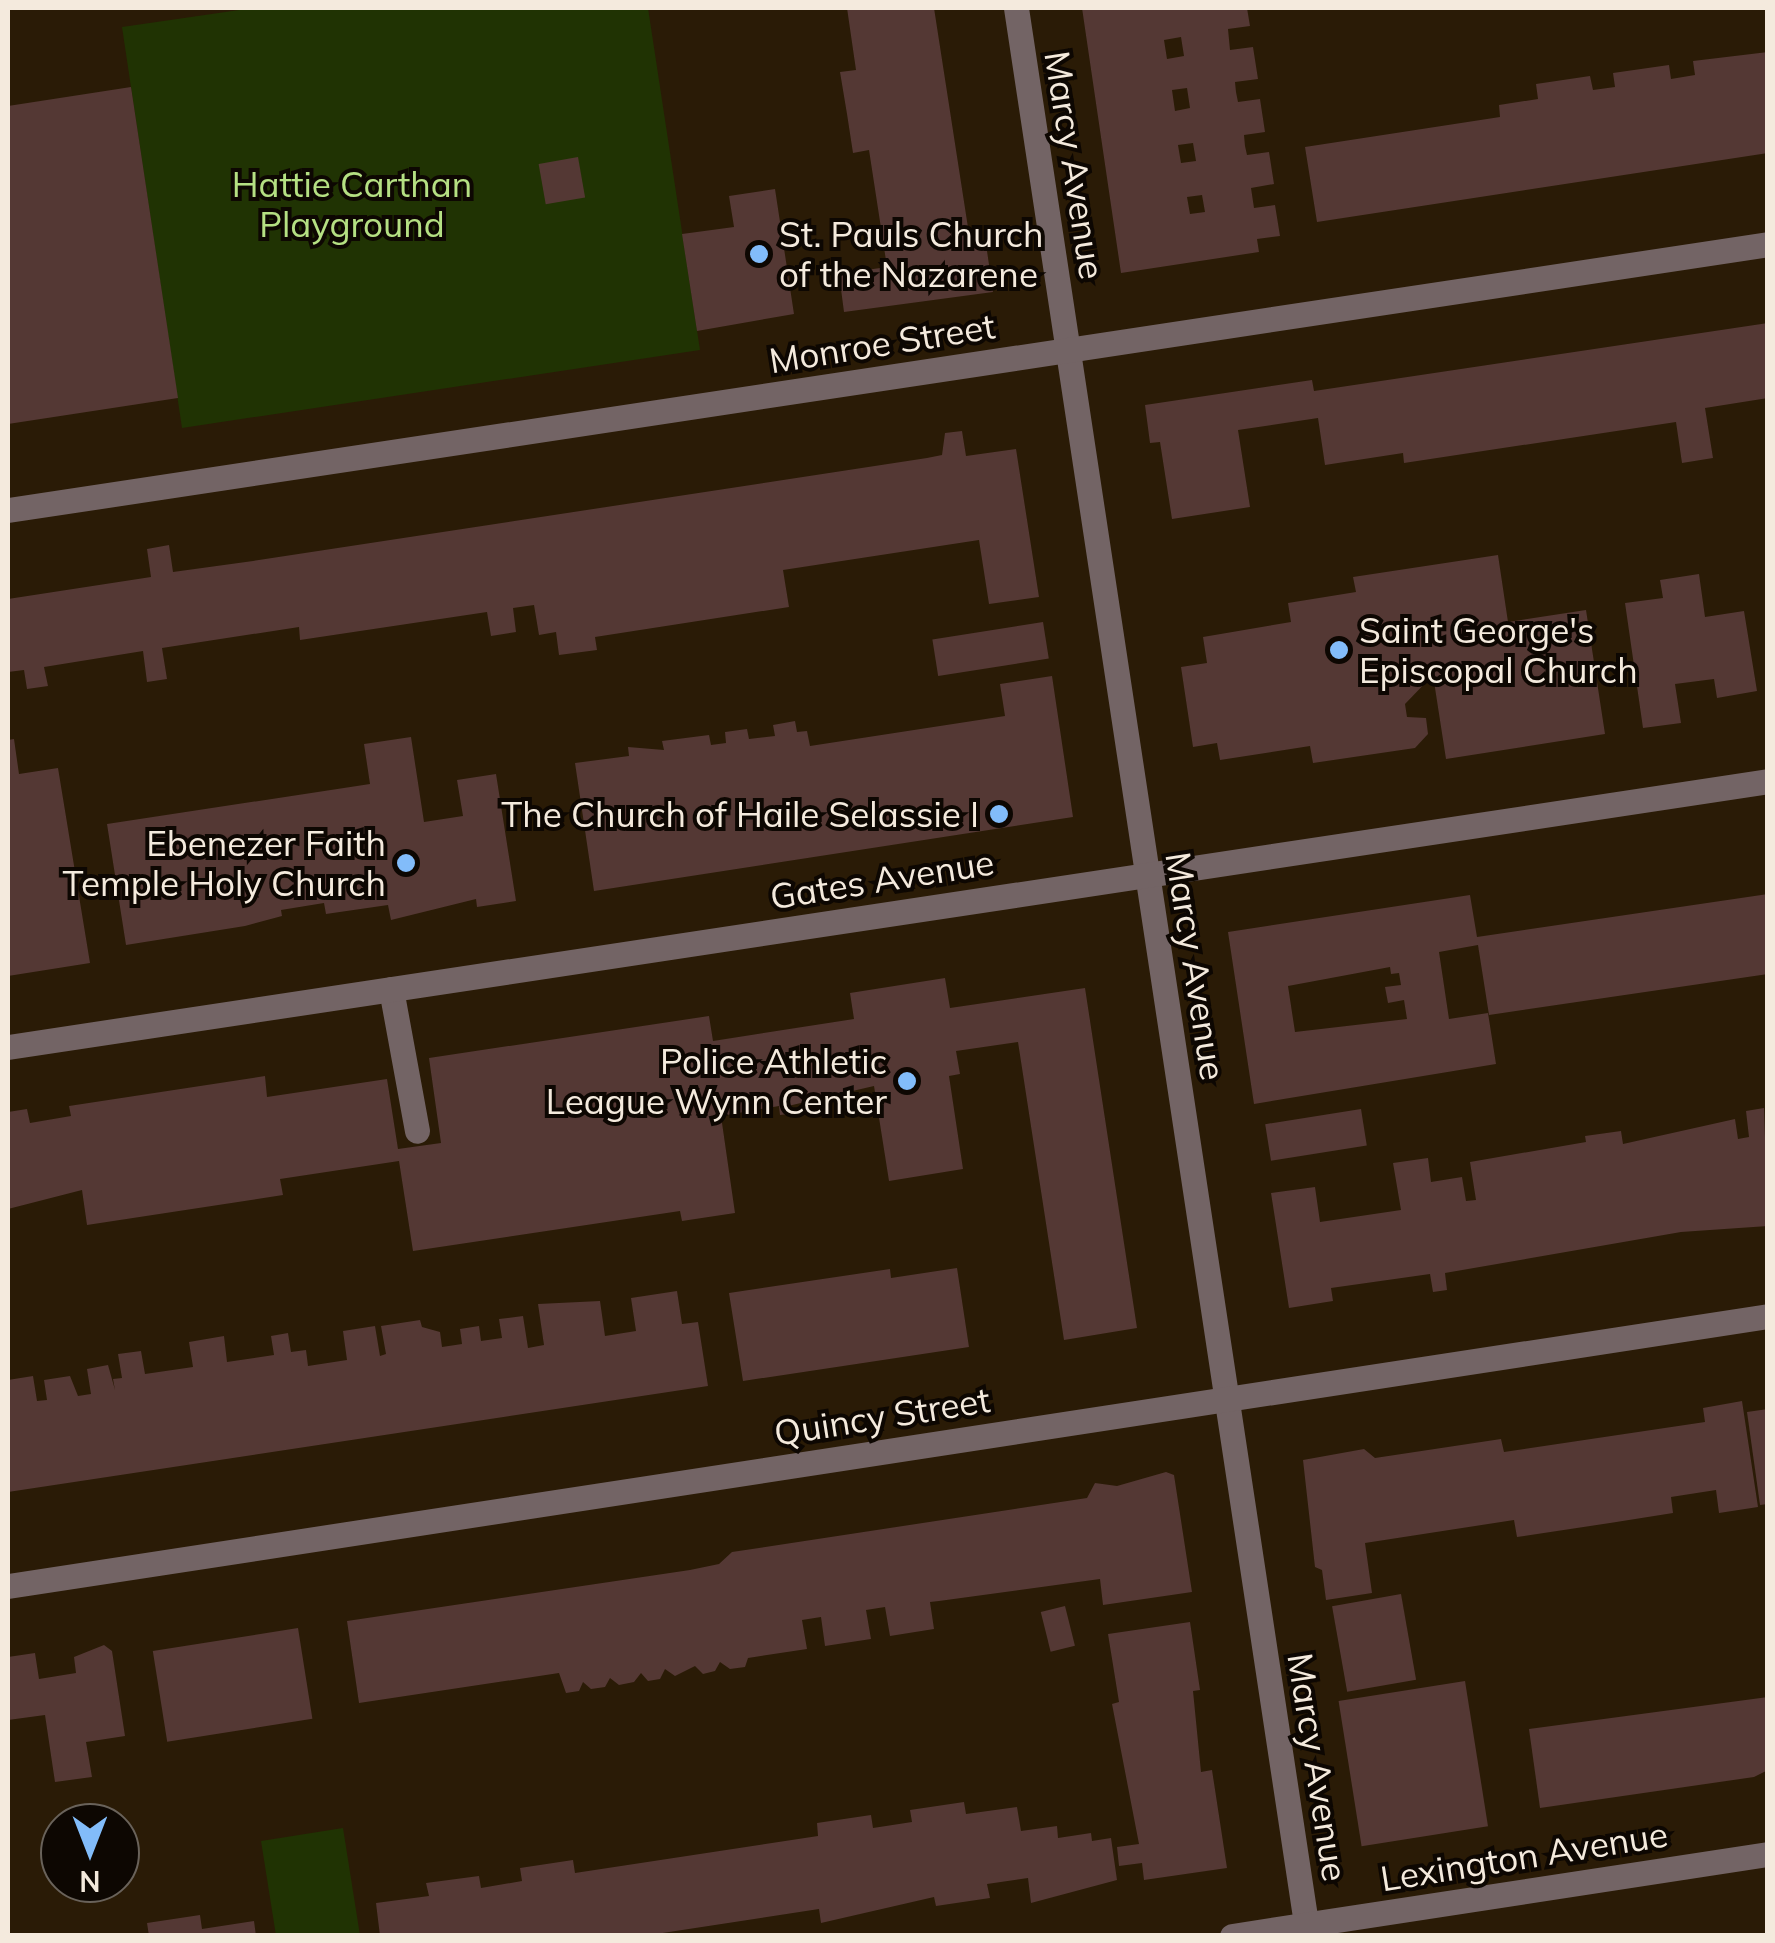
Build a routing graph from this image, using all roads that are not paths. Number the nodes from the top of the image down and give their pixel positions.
1 (1016, 8) edge
2 (1768, 244) edge
3 (1068, 350) junction
4 (8, 510) edge
5 (1768, 781) edge
6 (1147, 874) junction
7 (391, 989) junction
8 (8, 1047) edge
9 (417, 1131) dead end
10 (1768, 1316) edge
11 (1227, 1398) junction
12 (8, 1586) edge
13 (1768, 1854) edge
14 (1307, 1930) edge
15 (1232, 1936) edge

1 - 3 street, Marcy Avenue
2 - 3 street, Monroe Street
3 - 4 street, Monroe Street
3 - 6 street, Marcy Avenue
5 - 6 street, Gates Avenue
6 - 7 street, Gates Avenue
6 - 11 street, Marcy Avenue
7 - 8 street, Gates Avenue
7 - 9 street
10 - 11 street, Quincy Street
11 - 12 street, Quincy Street
11 - 14 street, Marcy Avenue
13 - 14 street, Lexington Avenue
14 - 15 street, Lexington Avenue

